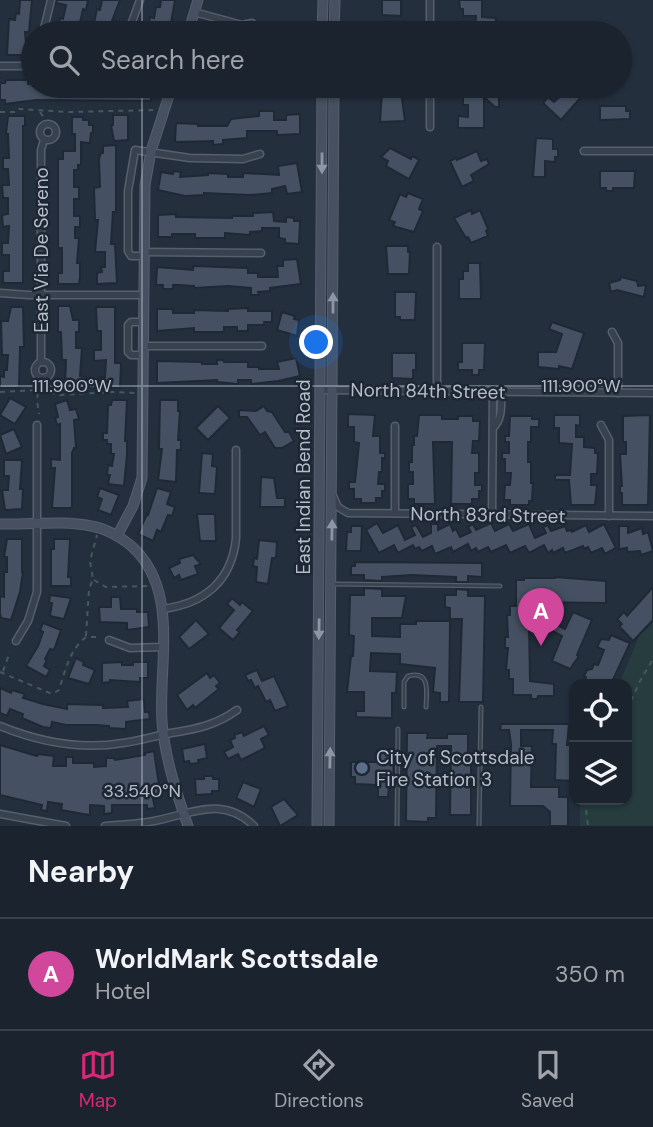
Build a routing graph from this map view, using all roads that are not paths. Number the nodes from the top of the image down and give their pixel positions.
1 (51, 0) edge
2 (139, 0) edge
3 (198, 0) edge
4 (323, 0) edge
5 (334, 0) edge
6 (430, 0) edge
7 (194, 12) junction
8 (46, 21) edge
9 (132, 21) edge
10 (191, 21) edge
11 (227, 21) edge
12 (322, 21) edge
13 (334, 21) edge
14 (430, 21) edge
15 (0, 66) edge
16 (21, 66) edge
17 (168, 98) edge
18 (321, 98) edge
19 (328, 98) edge
20 (334, 98) edge
21 (430, 98) edge
22 (430, 127) dead end
23 (44, 140) dead end
24 (334, 144) junction
25 (151, 151) junction
26 (584, 151) dead end
27 (653, 151) edge
28 (260, 154) dead end
29 (437, 247) dead end
30 (261, 253) dead end
31 (144, 254) junction
32 (0, 293) edge
33 (40, 295) junction
34 (144, 295) junction
35 (144, 322) junction
36 (612, 332) dead end
37 (262, 346) dead end
38 (144, 351) junction
39 (41, 361) dead end
40 (321, 390) junction
41 (333, 390) junction
42 (437, 390) junction
43 (493, 391) junction
44 (501, 391) junction
45 (618, 393) junction
46 (653, 393) edge
47 (37, 425) dead end
48 (601, 425) dead end
49 (395, 426) dead end
50 (493, 428) junction
51 (236, 450) dead end
52 (332, 496) junction
53 (395, 513) junction
54 (492, 515) junction
55 (609, 516) junction
56 (653, 516) edge
57 (0, 524) edge
58 (37, 525) junction
59 (117, 536) junction
60 (332, 584) junction
61 (500, 586) dead end
62 (162, 609) junction
63 (109, 640) dead end
64 (16, 641) dead end
65 (162, 647) junction
66 (404, 707) dead end
67 (426, 707) dead end
68 (481, 707) dead end
69 (237, 710) dead end
70 (0, 726) edge
71 (398, 729) dead end
72 (163, 735) junction
73 (183, 813) junction
74 (0, 814) edge
75 (66, 826) edge
76 (105, 826) edge
77 (188, 826) edge
78 (254, 826) edge
79 (317, 826) edge
80 (330, 826) edge
81 (397, 826) edge
82 (479, 826) edge

1 - 8 street
2 - 9 street
3 - 7 main road
4 - 12 main road
5 - 13 main road
6 - 14 street
7 - 10 main road
7 - 11 street
15 - 16 street
17 - 25 main road
18 -> 40 main road, East Indian Bend Road
19 - 24 main road
20 - 24 main road, East Indian Bend Road
21 - 22 street
23 - 33 street, East Via De Sereno
41 -> 24 main road, East Indian Bend Road
25 - 28 street
25 - 31 main road
25 - 31 street
26 - 27 street
29 - 42 street
30 - 31 street
31 - 34 main road
32 - 33 street
33 - 34 street
33 - 39 street, East Via De Sereno
34 - 35 main road
35 - 38 main road
35 - 38 street
36 - 45 street
37 - 38 street
38 - 59 main road
40 - 41 street, North 84th Street
40 -> 79 main road, East Indian Bend Road
41 - 42 street, North 84th Street
41 - 52 main road, East Indian Bend Road
42 - 43 street, North 84th Street
43 - 44 street, North 84th Street
43 - 50 street
44 - 45 street, North 84th Street
44 - 50 street
45 - 46 street, North 84th Street
47 - 58 street
48 - 55 street
49 - 53 street
50 - 54 street
51 - 62 street
52 - 53 street, North 83rd Street
60 -> 52 main road, East Indian Bend Road
53 - 54 street, North 83rd Street
54 - 55 street, North 83rd Street
55 - 56 street, North 83rd Street
57 - 58 main road
58 - 59 main road
58 - 64 street
59 - 62 main road
60 - 61 lane
80 -> 60 main road, East Indian Bend Road
62 - 65 main road
63 - 65 street
65 - 72 main road
66 - 67 lane
68 - 82 lane
69 - 72 street
70 - 72 street
71 - 81 lane
72 - 73 main road
73 - 76 street
73 - 77 main road
73 - 78 street
74 - 75 street

